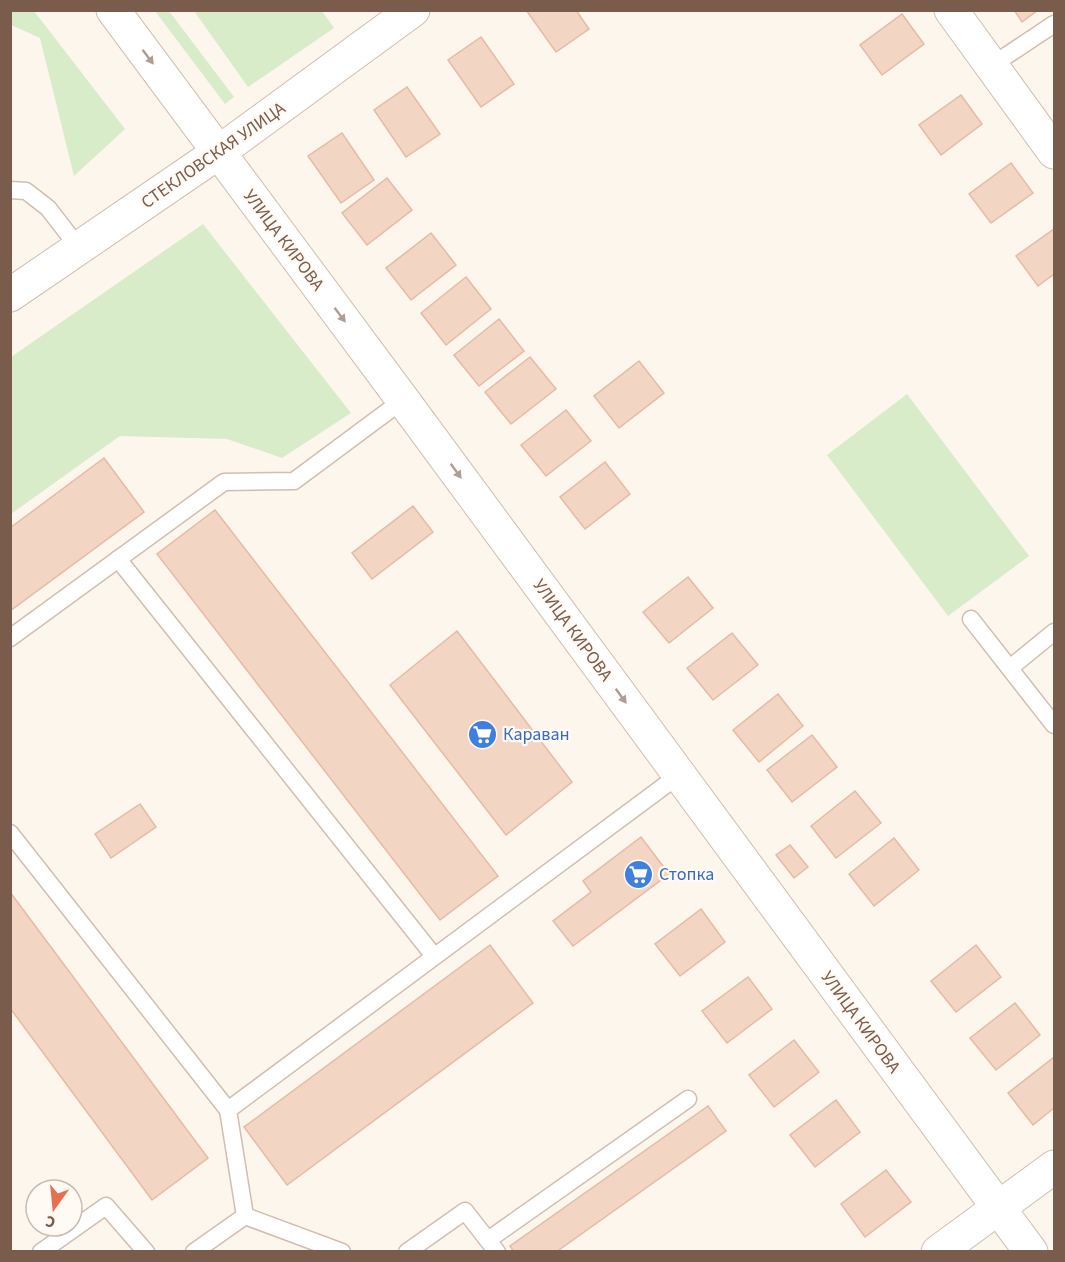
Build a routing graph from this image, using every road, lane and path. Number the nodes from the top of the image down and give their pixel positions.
1 (112, 10) edge
2 (413, 10) edge
3 (951, 10) edge
4 (1054, 24) edge
5 (991, 66) junction
6 (219, 152) junction
7 (1054, 152) edge
8 (10, 190) edge
9 (79, 248) junction
10 (10, 295) edge
11 (403, 400) junction
12 (118, 559) junction
13 (971, 619) dead end
14 (1054, 632) edge
15 (10, 638) edge
16 (1010, 668) junction
17 (1054, 725) edge
18 (679, 775) junction
19 (10, 833) edge
20 (434, 956) junction
21 (688, 1100) dead end
22 (228, 1110) junction
23 (1054, 1167) edge
24 (998, 1208) junction
25 (245, 1216) junction
26 (492, 1246) edge
27 (41, 1251) edge
28 (146, 1251) edge
29 (194, 1251) edge
30 (342, 1251) edge
31 (407, 1251) edge
32 (938, 1251) edge
33 (1031, 1251) edge

1 -> 6 street, УЛИЦА КИРОВА
2 - 6 street, СТЕКЛОВСКАЯ УЛИЦА
3 - 5 street
4 - 5 lane
5 - 7 street
6 - 9 street, СТЕКЛОВСКАЯ УЛИЦА
6 -> 11 street, УЛИЦА КИРОВА
8 - 9 lane
9 - 10 street, СТЕКЛОВСКАЯ УЛИЦА
11 - 12 lane
11 -> 18 street, УЛИЦА КИРОВА
12 - 15 lane
12 - 20 lane
13 - 16 lane
14 - 16 lane
16 - 17 lane
18 - 20 lane
18 - 24 street, УЛИЦА КИРОВА
19 - 22 lane
20 - 22 lane
21 - 26 lane
22 - 25 lane
23 - 24 street
24 - 32 street
24 - 33 street, УЛИЦА КИРОВА
25 - 29 lane
25 - 30 lane
26 - 31 lane
27 - 28 lane

